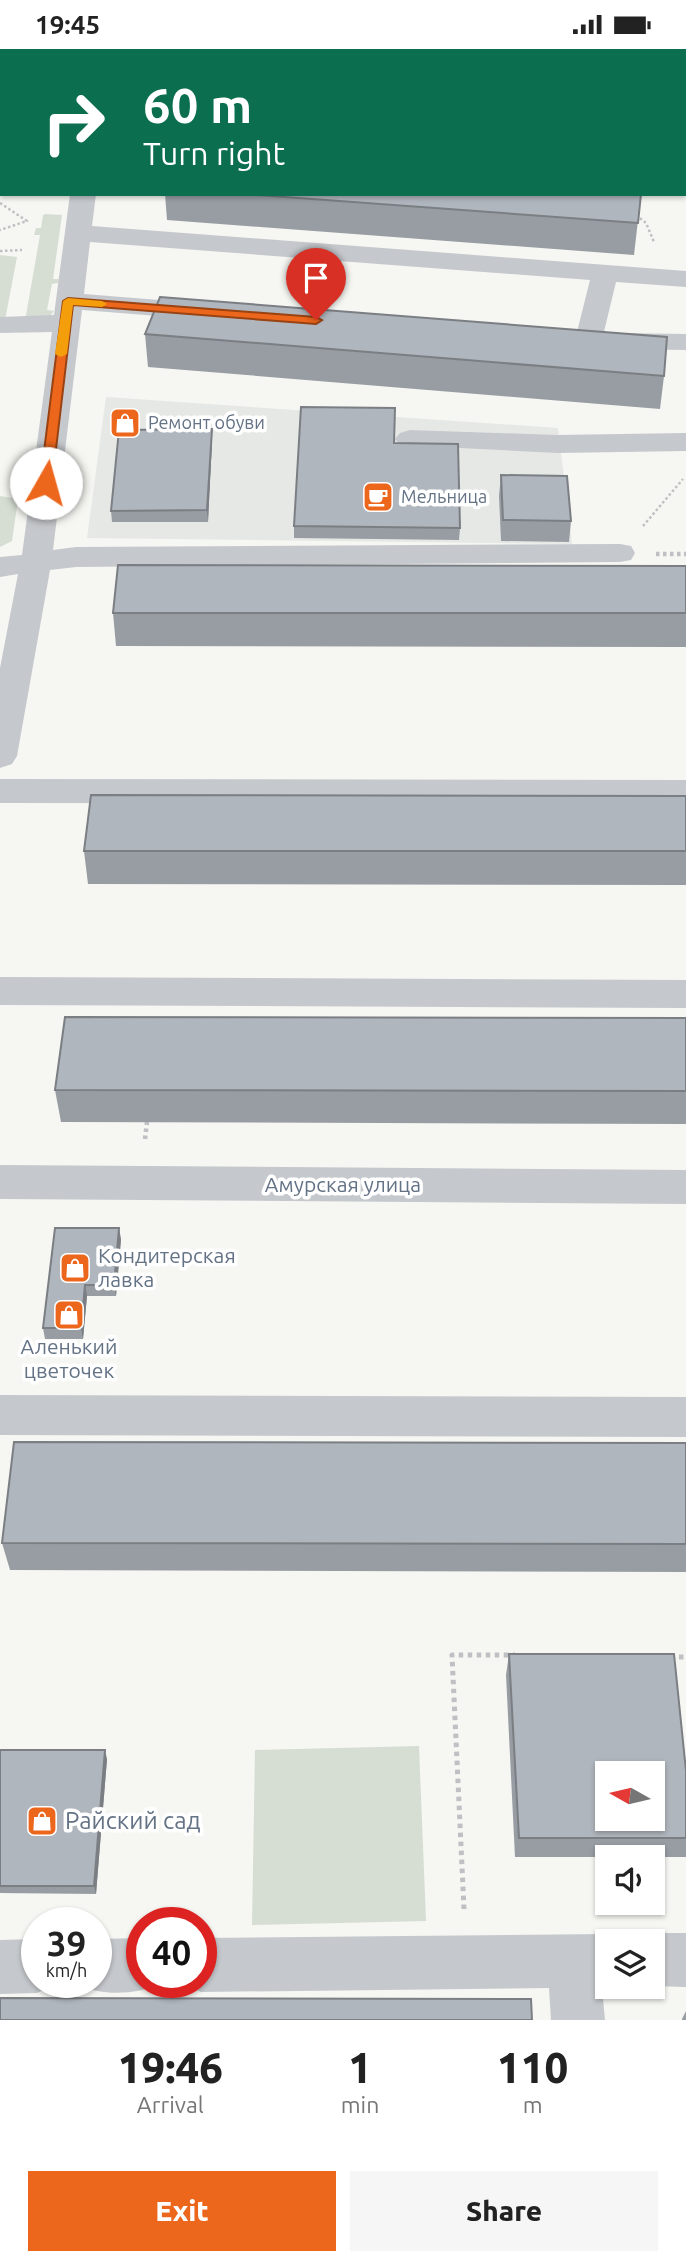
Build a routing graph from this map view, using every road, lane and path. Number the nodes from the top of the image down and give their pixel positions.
1 (83, 196) edge
2 (0, 202) edge
3 (627, 209) edge
4 (0, 230) edge
5 (77, 233) junction
6 (0, 250) edge
7 (22, 250) dead end
8 (605, 273) junction
9 (677, 278) edge
10 (66, 312) junction
11 (234, 314) edge
12 (0, 325) edge
13 (520, 336) edge
14 (588, 341) junction
15 (686, 342) edge
16 (410, 439) dead end
17 (686, 442) edge
18 (686, 475) edge
19 (620, 553) joint
20 (36, 563) junction
21 (0, 567) edge
22 (0, 756) edge
23 (0, 791) edge
24 (686, 792) edge
25 (0, 991) edge
26 (686, 994) edge
27 (0, 1182) edge
28 (686, 1187) edge
29 (0, 1415) edge
30 (686, 1417) edge
31 (521, 1655) edge
32 (659, 1657) edge
33 (686, 1657) edge
34 (665, 1960) edge
35 (686, 1960) edge
36 (590, 1961) edge
37 (466, 1962) junction
38 (217, 1965) edge
39 (21, 1966) edge
40 (0, 1967) edge
41 (578, 2020) edge

1 - 5 street
2 - 4 path
3 - 9 path
5 - 8 street
5 - 10 street
6 - 7 path
8 - 9 street
8 - 14 street
10 - 11 street
10 - 12 street
10 - 20 street
13 - 14 street
14 - 15 street
16 - 17 street
18 - 19 path
19 - 20 street
20 - 21 street
20 - 22 street
23 - 24 street
25 - 26 street
27 - 28 street, Амурская улица
29 - 30 street
31 - 37 path
32 - 33 path
34 - 35 street
36 - 37 street
36 - 41 street
37 - 38 street
39 - 40 street

